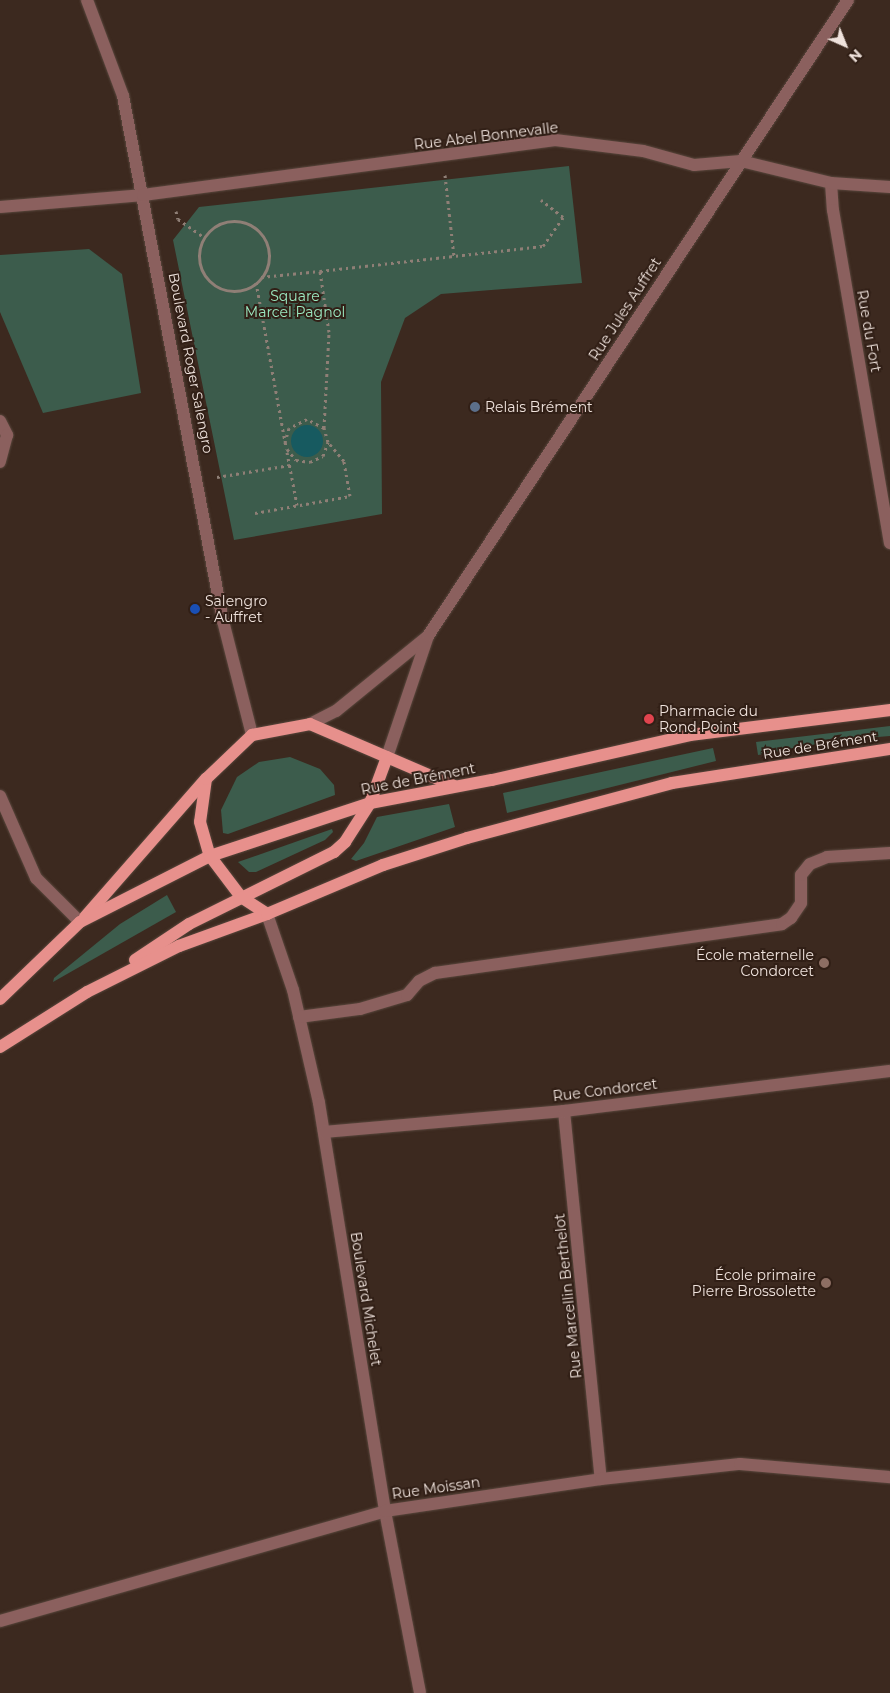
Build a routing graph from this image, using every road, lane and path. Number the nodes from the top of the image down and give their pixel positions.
1 (87, 0) edge
2 (848, 0) edge
3 (442, 155) junction
4 (741, 160) junction
5 (831, 183) junction
6 (890, 187) edge
7 (171, 191) junction
8 (143, 195) junction
9 (541, 200) dead end
10 (0, 207) edge
11 (205, 238) junction
12 (454, 256) junction
13 (320, 271) junction
14 (261, 277) junction
15 (256, 282) junction
16 (0, 421) edge
17 (324, 428) junction
18 (285, 442) junction
19 (328, 442) junction
20 (287, 449) junction
21 (0, 462) edge
22 (290, 464) junction
23 (198, 480) junction
24 (298, 505) junction
25 (255, 513) dead end
26 (890, 543) edge
27 (428, 636) junction
28 (890, 710) edge
29 (310, 724) junction
30 (252, 736) junction
31 (890, 749) edge
32 (387, 757) junction
33 (206, 779) junction
34 (454, 786) junction
35 (0, 796) edge
36 (370, 803) junction
37 (890, 853) edge
38 (210, 856) junction
39 (241, 897) junction
40 (267, 914) junction
41 (80, 922) junction
42 (87, 992) junction
43 (0, 998) edge
44 (299, 1017) junction
45 (0, 1047) edge
46 (890, 1071) edge
47 (564, 1111) junction
48 (324, 1132) junction
49 (890, 1477) edge
50 (601, 1479) junction
51 (385, 1511) junction
52 (0, 1622) edge
53 (420, 1693) edge

1 - 8 street, Boulevard Roger Salengro
2 - 4 street, Rue Jules Auffret
3 - 4 street, Rue Abel Bonnevalle
3 - 7 street, Rue Abel Bonnevalle
3 - 12 path
4 - 5 street, Rue Abel Bonnevalle
4 - 27 street, Rue Jules Auffret
5 - 6 street, Rue Abel Bonnevalle
5 - 26 street, Rue du Fort
7 - 8 street, Rue Abel Bonnevalle
7 - 11 path
8 - 10 street, Rue Abel Bonnevalle
8 - 23 street, Boulevard Roger Salengro
9 - 12 path
11 - 14 path
11 - 15 path
12 - 13 path
13 - 14 path
13 - 17 path
14 - 15 path
15 - 18 path
16 - 21 street
17 - 18 path
17 - 19 path
18 - 20 path
19 - 20 path
19 - 24 path
20 - 22 path
22 - 23 path
22 - 24 path
23 - 30 street, Boulevard Roger Salengro
24 - 25 path
27 - 29 street, Rue Jules Auffret
27 - 32 street, Rue Jules Auffret
28 - 34 main road, Rue de Brément
29 - 30 main road
29 - 32 main road
30 - 33 main road
31 - 40 main road, Rue de Brément
32 - 34 main road
32 - 36 main road
33 - 38 main road
33 - 41 main road
34 - 36 main road, Rue de Brément
35 - 41 street
36 - 38 main road, Rue de Brément
36 - 39 main road
37 - 44 street
38 - 39 main road
38 - 41 main road, Rue de Brément
39 - 40 main road
39 - 42 main road
40 - 42 main road, Rue de Brément
40 - 44 street, Boulevard Michelet
41 - 43 main road, Rue de Brément
42 - 45 main road, Rue de Brément
44 - 48 street, Boulevard Michelet
46 - 47 street, Rue Condorcet
47 - 48 street, Rue Condorcet
47 - 50 street, Rue Marcellin Berthelot
48 - 51 street, Boulevard Michelet
49 - 50 street, Rue Moissan
50 - 51 street, Rue Moissan
51 - 52 street, Rue Moissan
51 - 53 street, Boulevard Michelet

